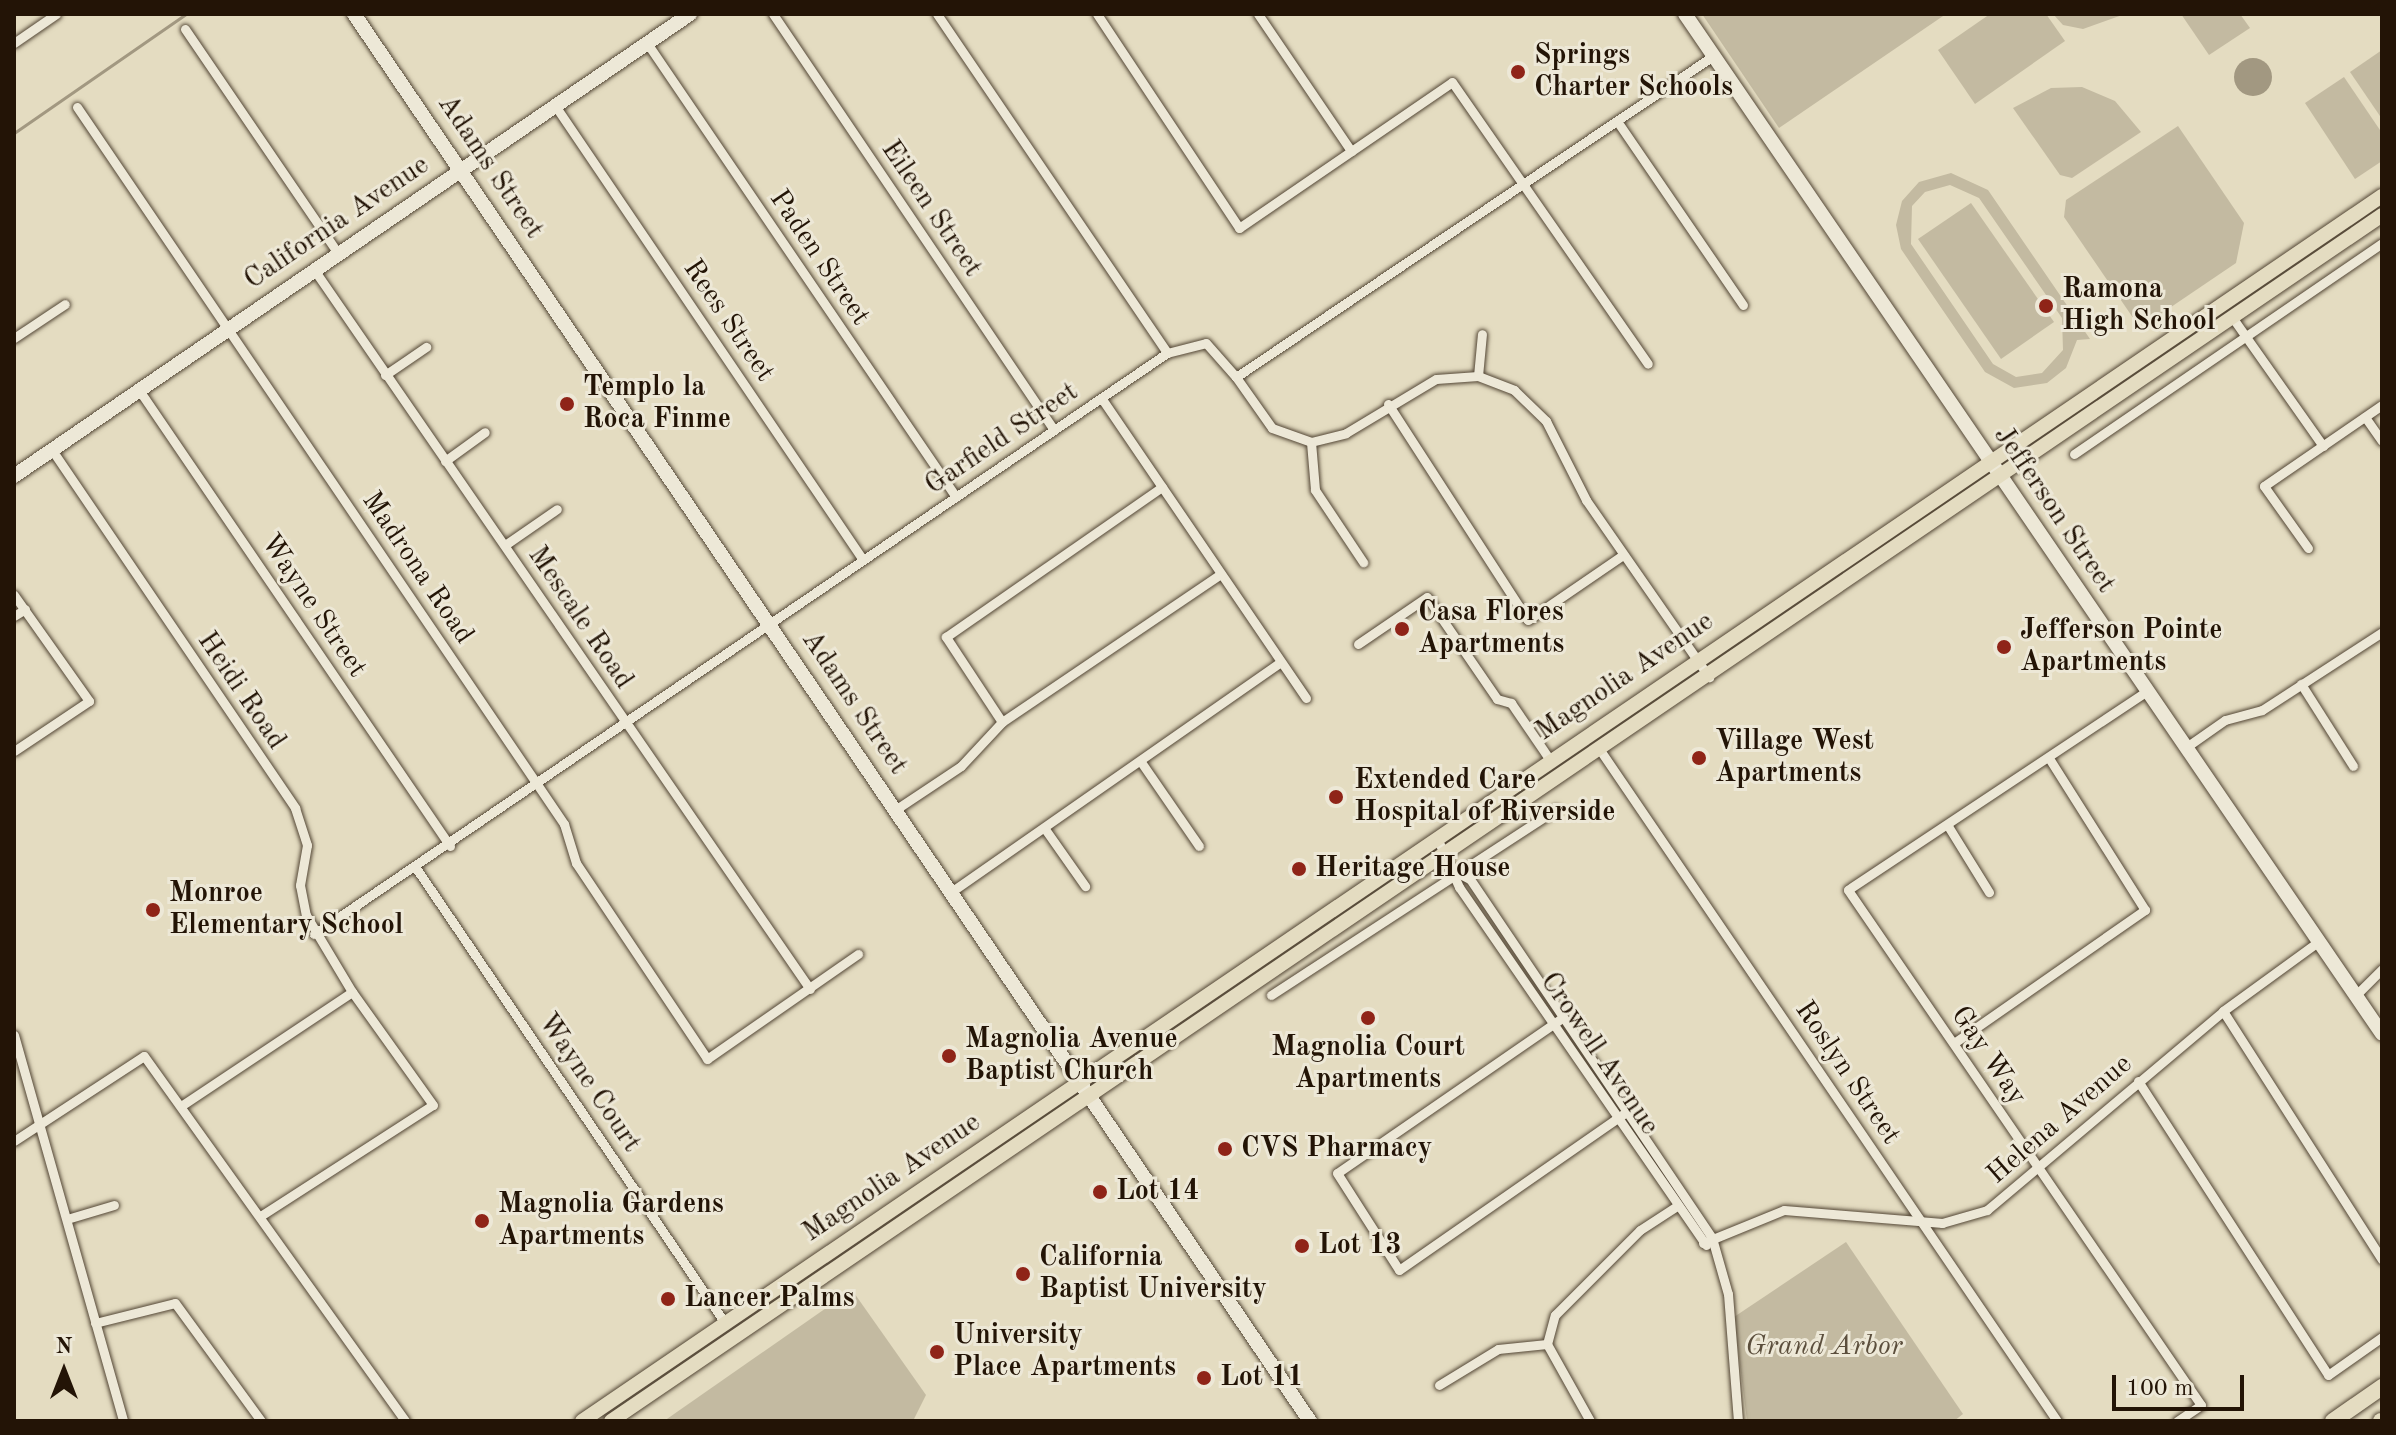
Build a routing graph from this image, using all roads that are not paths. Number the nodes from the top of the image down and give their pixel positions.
1 (56, 14) edge
2 (354, 14) edge
3 (690, 14) edge
4 (773, 14) edge
5 (937, 14) edge
6 (1097, 14) edge
7 (1258, 14) edge
8 (1685, 14) edge
9 (185, 29) dead end
10 (14, 43) edge
11 (647, 43) junction
12 (1713, 56) junction
13 (77, 107) dead end
14 (556, 107) junction
15 (1617, 121) junction
16 (1351, 151) junction
17 (462, 171) junction
18 (1523, 183) junction
19 (2382, 196) edge
20 (2382, 215) edge
21 (2382, 243) edge
22 (339, 255) junction
23 (315, 271) junction
24 (65, 304) dead end
25 (1743, 305) dead end
26 (2232, 317) junction
27 (229, 328) junction
28 (1482, 334) dead end
29 (2245, 336) junction
30 (14, 338) edge
31 (426, 347) dead end
32 (1167, 353) junction
33 (1648, 364) dead end
34 (385, 375) junction
35 (1478, 376) junction
36 (1236, 377) junction
37 (139, 390) junction
38 (1102, 399) junction
39 (1388, 404) junction
40 (2382, 405) edge
41 (2365, 417) junction
42 (1054, 430) junction
43 (485, 432) dead end
44 (2382, 441) edge
45 (1311, 442) junction
46 (2323, 446) junction
47 (52, 450) junction
48 (2074, 454) dead end
49 (445, 461) junction
50 (1989, 462) junction
51 (14, 476) edge
52 (1998, 476) junction
53 (1162, 487) junction
54 (956, 497) junction
55 (557, 509) dead end
56 (505, 545) junction
57 (2308, 548) dead end
58 (1623, 555) junction
59 (863, 560) junction
60 (1363, 562) dead end
61 (1221, 574) junction
62 (14, 595) edge
63 (25, 609) junction
64 (14, 616) edge
65 (769, 625) junction
66 (2382, 632) edge
67 (1358, 644) dead end
68 (1697, 659) junction
69 (1281, 662) junction
70 (1709, 677) junction
71 (2301, 684) junction
72 (2147, 691) junction
73 (1306, 698) dead end
74 (1002, 722) junction
75 (626, 725) junction
76 (2185, 748) junction
77 (1600, 750) junction
78 (14, 751) edge
79 (2049, 758) junction
80 (1550, 760) junction
81 (1141, 762) junction
82 (2353, 766) dead end
83 (537, 785) junction
84 (1556, 809) dead end
85 (895, 810) junction
86 (1948, 826) junction
87 (1045, 829) junction
88 (1437, 838) junction
89 (450, 846) junction
90 (1199, 846) dead end
91 (1448, 856) junction
92 (416, 868) junction
93 (1458, 873) junction
94 (1085, 886) dead end
95 (951, 892) junction
96 (1989, 892) dead end
97 (314, 934) junction
98 (2318, 942) junction
99 (858, 954) dead end
100 (2382, 969) edge
101 (810, 989) junction
102 (352, 992) junction
103 (1271, 995) dead end
104 (2356, 995) junction
105 (2223, 1011) junction
106 (1562, 1018) junction
107 (1553, 1024) junction
108 (2382, 1034) edge
109 (14, 1035) edge
110 (1954, 1043) junction
111 (1081, 1081) junction
112 (2138, 1081) junction
113 (1091, 1095) junction
114 (184, 1104) junction
115 (1621, 1116) junction
116 (39, 1124) junction
117 (14, 1141) edge
118 (2038, 1168) junction
119 (114, 1205) dead end
120 (1677, 1206) junction
121 (262, 1215) junction
122 (67, 1219) junction
123 (1921, 1222) junction
124 (1708, 1241) junction
125 (2382, 1260) edge
126 (95, 1323) junction
127 (725, 1323) junction
128 (736, 1337) junction
129 (2382, 1337) edge
130 (1547, 1344) junction
131 (1439, 1385) dead end
132 (2382, 1387) edge
133 (123, 1421) edge
134 (261, 1421) edge
135 (405, 1421) edge
136 (582, 1421) edge
137 (611, 1421) edge
138 (1310, 1421) edge
139 (1590, 1421) edge
140 (1738, 1421) edge
141 (2057, 1421) edge
142 (2177, 1421) edge
143 (2333, 1421) edge

1 - 10 street
2 - 17 main road, Adams Street
3 - 11 main road, California Avenue
4 - 42 street, Eileen Street
5 - 32 street
6 - 16 street
7 - 16 street
8 - 12 main road, Jefferson Street
9 - 22 street
11 - 14 main road, California Avenue
11 - 54 street, Paden Street
12 - 15 street
12 - 50 main road, Jefferson Street
13 - 27 street, Madrona Road
14 - 17 main road, California Avenue
14 - 59 street, Rees Street
15 - 18 street
15 - 25 street
16 - 18 street
17 - 22 main road, California Avenue
17 - 65 main road, Adams Street
18 - 33 street
18 - 36 street
19 - 50 main road, Magnolia Avenue
20 - 26 main road, Magnolia Avenue
21 - 29 street
22 - 23 main road, California Avenue
23 - 27 main road, California Avenue
23 - 34 street, Mescale Road
24 - 30 street
26 - 29 street
26 - 52 main road, Magnolia Avenue
27 - 37 main road, California Avenue
27 - 83 street, Madrona Road
28 - 35 street
29 - 46 street
29 - 48 street
31 - 34 street
32 - 36 street, Garfield Street
32 - 38 street, Garfield Street
34 - 49 street, Mescale Road
35 - 39 street
35 - 58 street
36 - 45 street
37 - 47 main road, California Avenue
37 - 89 street, Wayne Street
38 - 42 street, Garfield Street
38 - 53 street
39 - 45 street
39 - 58 street
40 - 41 street
41 - 44 street
41 - 46 street
42 - 54 street, Garfield Street
43 - 49 street
45 - 60 street
46 - 57 street
47 - 51 main road, California Avenue
47 - 97 street, Heidi Road
49 - 56 street, Mescale Road
50 - 52 main road, Jefferson Street
50 - 68 main road, Magnolia Avenue
52 - 70 main road, Magnolia Avenue
52 - 72 main road, Jefferson Street
53 - 61 street
53 - 74 street
54 - 59 street, Garfield Street
55 - 56 street
56 - 75 street, Mescale Road
58 - 68 street
59 - 65 street, Garfield Street
61 - 69 street
61 - 74 street
62 - 63 street
63 - 64 street
63 - 78 street
65 - 75 street, Garfield Street
65 - 85 main road, Adams Street
66 - 71 street
67 - 80 street
68 - 70 street
68 - 80 main road, Magnolia Avenue
69 - 73 street
69 - 81 street
70 - 77 main road, Magnolia Avenue
71 - 76 street
71 - 82 street
72 - 76 main road, Jefferson Street
72 - 79 street
74 - 85 street
75 - 83 street, Garfield Street
75 - 101 street, Mescale Road
76 - 98 main road, Jefferson Street
77 - 91 main road, Magnolia Avenue
77 - 123 street, Roslyn Street
79 - 86 street
79 - 110 street
80 - 88 main road, Magnolia Avenue
81 - 87 street
81 - 90 street
83 - 89 street, Garfield Street
83 - 101 street, Madrona Road
84 - 93 street
85 - 95 main road, Adams Street
86 - 96 street
86 - 110 street, Gay Way
87 - 94 street
87 - 95 street
88 - 91 street, Crowell Avenue
88 - 111 main road, Magnolia Avenue
89 - 92 street, Garfield Street
91 - 93 street, Crowell Avenue
91 - 113 main road, Magnolia Avenue
92 - 97 street, Garfield Street
92 - 127 street, Wayne Court
93 - 103 street
93 - 106 street, Crowell Avenue
93 - 107 street, Crowell Avenue
95 - 111 main road, Adams Street
97 - 102 street, Heidi Road
98 - 104 main road, Jefferson Street
98 - 105 street, Helena Avenue
99 - 101 street
100 - 104 street
102 - 114 street
102 - 121 street
104 - 108 main road, Jefferson Street
105 - 112 street, Helena Avenue
105 - 125 street
106 - 107 street
106 - 115 street, Crowell Avenue
107 - 115 street, Crowell Avenue
107 - 115 street
109 - 116 street
110 - 118 street, Gay Way
111 - 113 main road, Adams Street
111 - 127 main road, Magnolia Avenue
112 - 118 street, Helena Avenue
112 - 129 street
113 - 128 main road, Magnolia Avenue
113 - 138 main road, Adams Street
114 - 116 street
114 - 121 street
115 - 120 street, Crowell Avenue
115 - 124 street, Crowell Avenue
116 - 117 street
116 - 122 street
118 - 123 street, Helena Avenue
118 - 142 street, Gay Way
119 - 122 street
120 - 124 street, Crowell Avenue
120 - 130 street
121 - 135 street
122 - 126 street
123 - 124 street, Helena Avenue
123 - 141 street, Roslyn Street
124 - 140 street, Crowell Avenue
126 - 133 street
126 - 134 street
127 - 128 main road
127 - 136 main road, Magnolia Avenue
128 - 137 main road, Magnolia Avenue
130 - 131 street
130 - 139 street
132 - 143 highway

